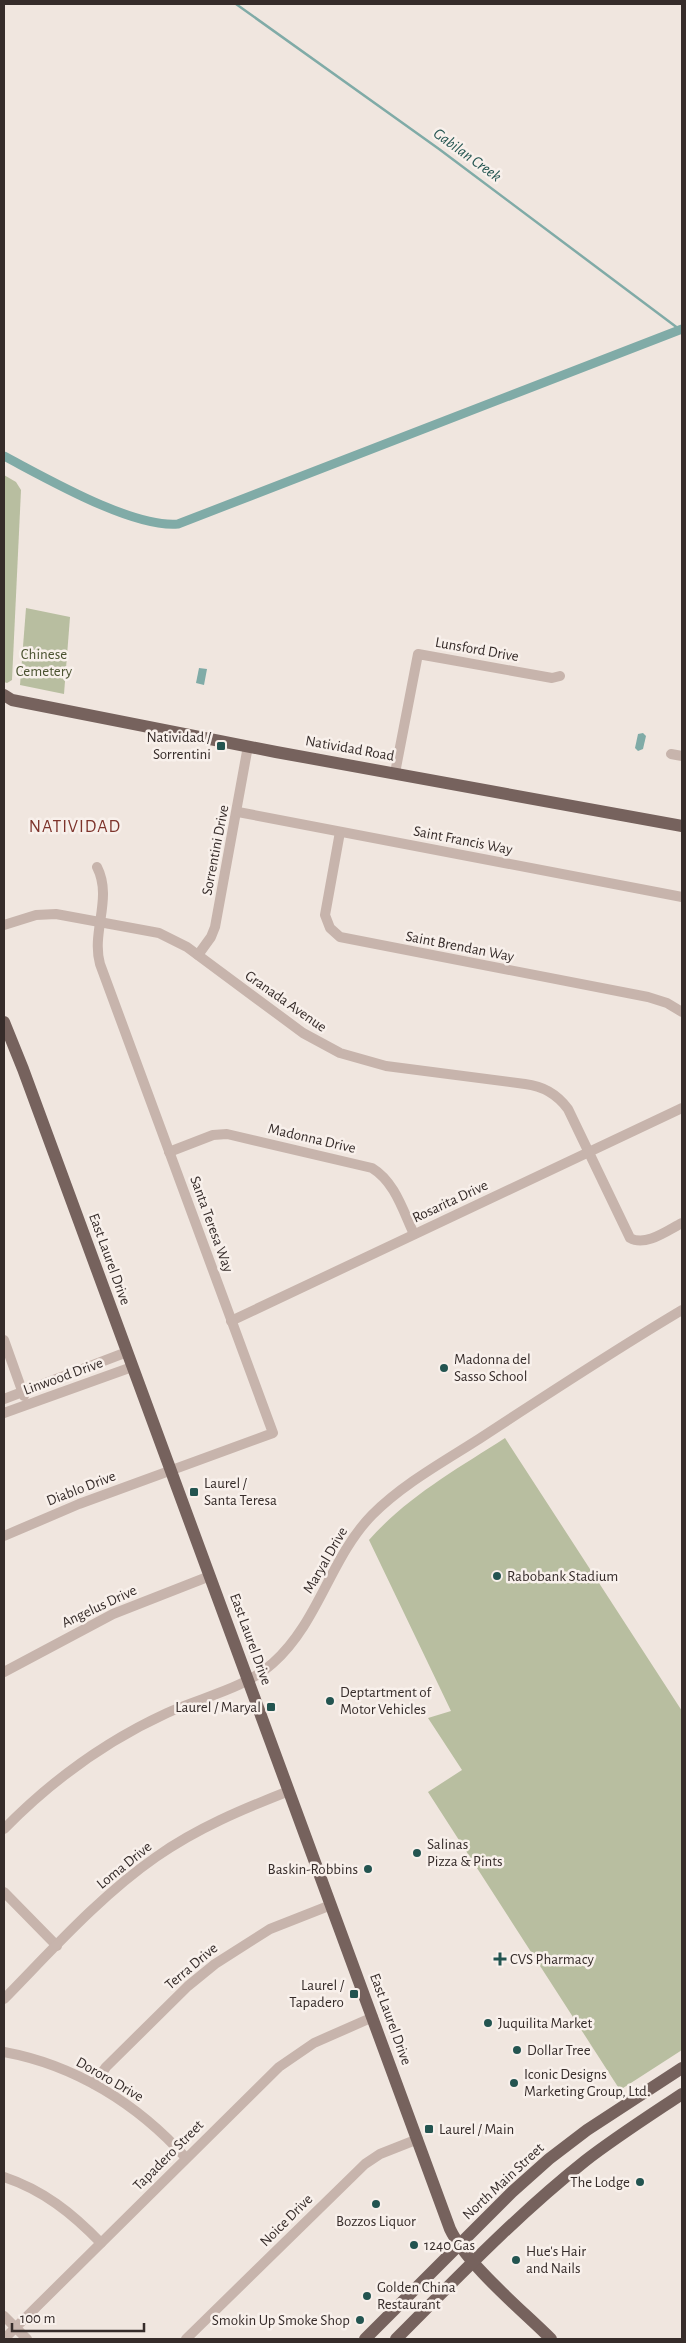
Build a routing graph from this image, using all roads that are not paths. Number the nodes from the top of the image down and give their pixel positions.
1 (560, 676) dead end
2 (7, 700) edge
3 (248, 746) junction
4 (671, 754) dead end
5 (682, 756) edge
6 (395, 773) junction
7 (238, 812) junction
8 (682, 826) edge
9 (340, 832) junction
10 (97, 867) dead end
11 (682, 897) edge
12 (101, 921) junction
13 (4, 924) edge
14 (198, 955) junction
15 (682, 1012) edge
16 (4, 1022) edge
17 (682, 1108) edge
18 (169, 1152) junction
19 (588, 1152) junction
20 (682, 1223) edge
21 (414, 1234) junction
22 (682, 1310) edge
23 (231, 1321) junction
24 (4, 1340) edge
25 (127, 1352) junction
26 (132, 1366) junction
27 (22, 1392) junction
28 (4, 1398) edge
29 (27, 1404) junction
30 (4, 1413) edge
31 (171, 1470) junction
32 (4, 1536) edge
33 (210, 1576) junction
34 (4, 1672) edge
35 (248, 1679) junction
36 (289, 1792) junction
37 (4, 1829) edge
38 (4, 1892) edge
39 (331, 1905) junction
40 (57, 1946) junction
41 (4, 1999) edge
42 (373, 2017) junction
43 (4, 2052) edge
44 (682, 2068) edge
45 (94, 2084) junction
46 (682, 2094) edge
47 (418, 2139) junction
48 (186, 2158) junction
49 (4, 2177) edge
50 (101, 2243) junction
51 (459, 2245) junction
52 (474, 2262) junction
53 (4, 2316) edge
54 (15, 2327) junction
55 (4, 2339) edge
56 (27, 2339) edge
57 (186, 2339) edge
58 (365, 2339) edge
59 (396, 2339) edge
60 (551, 2339) edge

1 - 6 street, Lunsford Drive
2 - 3 main road, Natividad Road
3 - 6 main road, Natividad Road
3 - 7 street, Sorrentini Drive
4 - 5 street
6 - 8 main road, Natividad Road
7 - 9 street, Saint Francis Way
7 - 14 street, Sorrentini Drive
9 - 11 street, Saint Francis Way
9 - 15 street, Saint Brendan Way
10 - 12 street, Santa Teresa Way
12 - 13 street, Granada Avenue
12 - 14 street, Granada Avenue
12 - 18 street, Santa Teresa Way
14 - 19 street, Granada Avenue
16 - 25 main road, East Laurel Drive
17 - 19 street, Rosarita Drive
18 - 21 street, Madonna Drive
18 - 23 street, Santa Teresa Way
19 - 20 street, Granada Avenue
19 - 21 street, Rosarita Drive
21 - 23 street, Rosarita Drive
22 - 35 street, Maryal Drive
23 - 31 street, Santa Teresa Way
24 - 27 street
25 - 26 main road, East Laurel Drive
25 - 27 street, Linwood Drive
26 - 29 street, Linwood Drive
26 - 31 main road, East Laurel Drive
27 - 28 street, Linwood Drive
27 - 29 street
29 - 30 street, Linwood Drive
31 - 32 street, Diablo Drive
31 - 33 main road, East Laurel Drive
33 - 34 street, Angelus Drive
33 - 35 main road, East Laurel Drive
35 - 36 main road, East Laurel Drive
35 - 37 street, Maryal Drive
36 - 39 main road, East Laurel Drive
36 - 40 street, Loma Drive
38 - 40 street
39 - 42 main road, East Laurel Drive
39 - 45 street, Terra Drive
40 - 41 street, Loma Drive
42 - 47 main road, East Laurel Drive
42 - 48 street, Tapadero Street
43 - 45 street, Dororo Drive
44 - 51 main road, North Main Street
45 - 48 street, Dororo Drive
46 - 52 main road
47 - 51 main road, East Laurel Drive
47 - 57 street, Noice Drive
48 - 50 street, Tapadero Street
49 - 50 street
50 - 54 street, Tapadero Street
51 - 52 main road, East Laurel Drive
51 - 58 main road, North Main Street
52 - 59 main road
52 - 60 main road, East Laurel Drive
53 - 54 street
54 - 55 street, Tapadero Street
54 - 56 street

